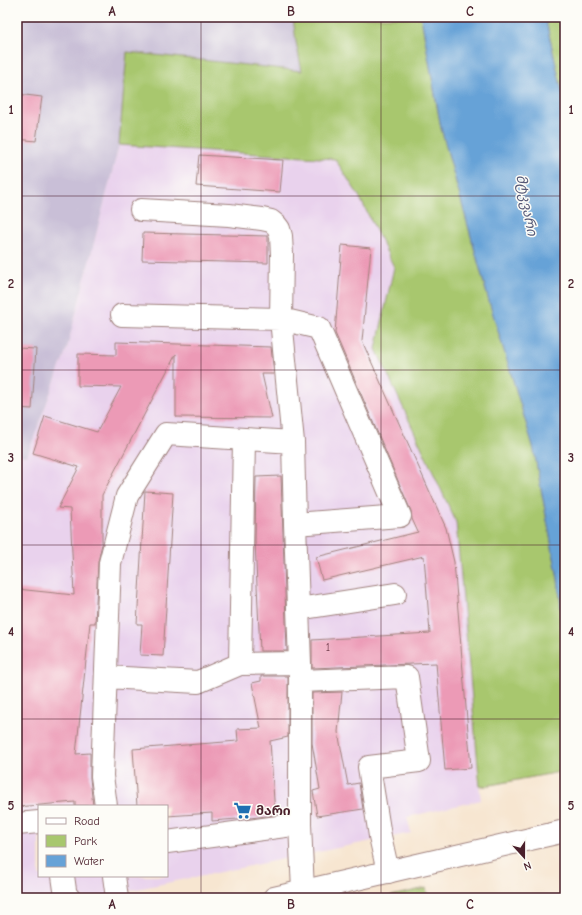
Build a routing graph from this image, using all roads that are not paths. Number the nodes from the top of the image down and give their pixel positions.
1 (141, 210) dead end
2 (122, 315) dead end
3 (281, 319) junction
4 (244, 440) junction
5 (293, 442) junction
6 (294, 524) junction
7 (395, 594) dead end
8 (298, 609) junction
9 (240, 664) junction
10 (300, 672) junction
11 (106, 676) junction
12 (106, 805) edge
13 (38, 822) edge
14 (17, 824) edge
15 (300, 824) junction
16 (565, 831) edge
17 (168, 842) edge
18 (388, 872) junction
19 (63, 877) edge
20 (114, 877) edge
21 (303, 891) junction
22 (69, 898) edge
23 (117, 898) edge
24 (274, 898) edge

1 - 3 main road
2 - 3 main road
3 - 5 main road
3 - 6 main road
4 - 5 main road
4 - 9 main road
4 - 11 main road
5 - 6 main road
6 - 8 main road
7 - 8 main road
8 - 10 main road
9 - 10 main road
9 - 11 main road
10 - 15 main road
10 - 18 main road
11 - 12 main road
13 - 14 main road
15 - 17 main road
15 - 21 main road
16 - 18 main road
18 - 21 main road
19 - 22 main road
20 - 23 main road
21 - 24 main road

